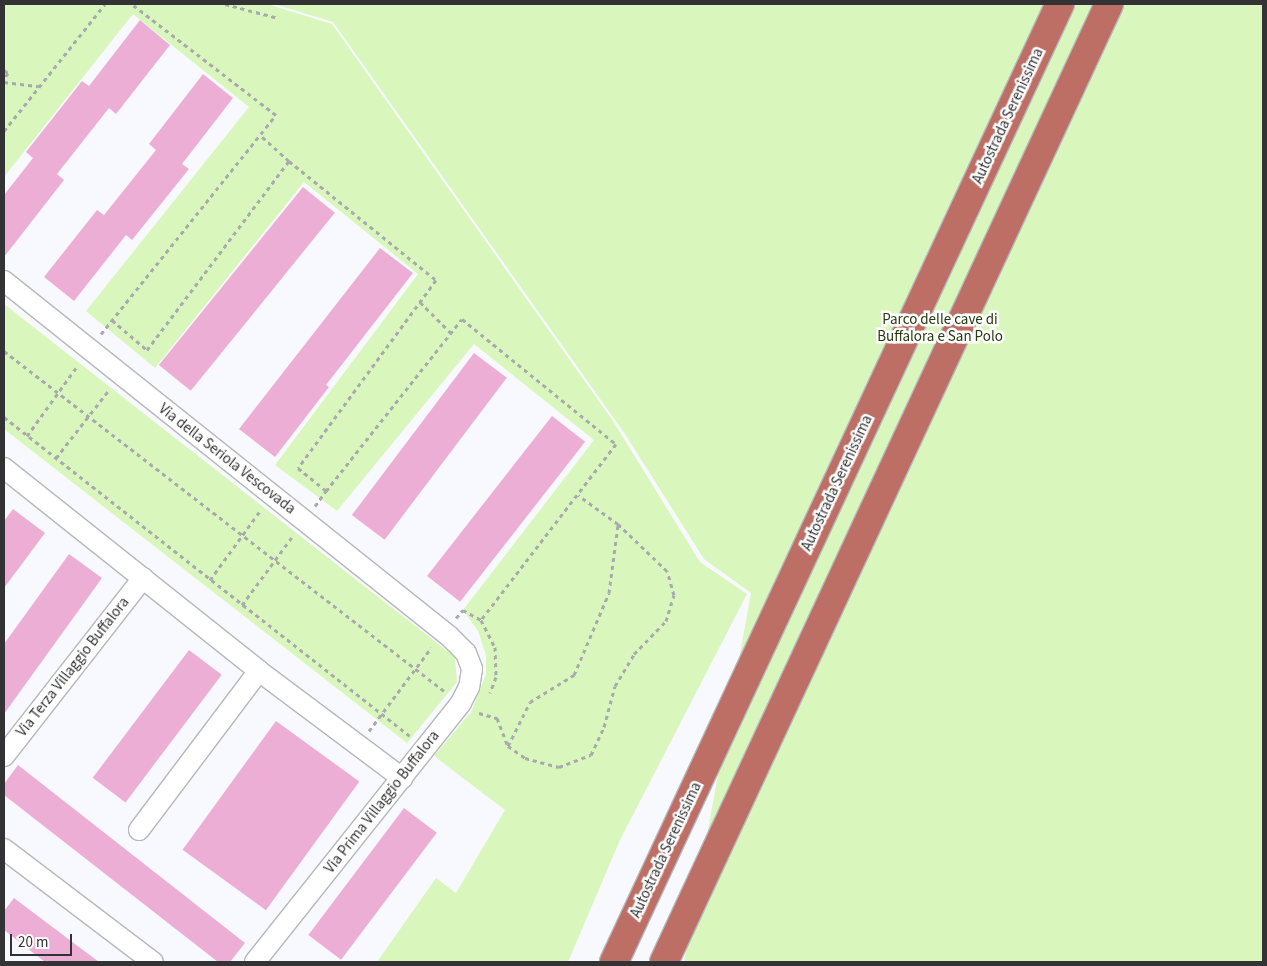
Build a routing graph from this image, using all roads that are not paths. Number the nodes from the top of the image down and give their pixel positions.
1 (1060, 4) edge
2 (1109, 4) edge
3 (4, 281) edge
4 (5, 470) edge
5 (143, 578) junction
6 (447, 634) joint
7 (259, 671) junction
8 (4, 756) edge
9 (402, 778) junction
10 (139, 830) dead end
11 (4, 849) edge
12 (153, 962) edge
13 (255, 962) edge
14 (614, 962) edge
15 (664, 962) edge

1 - 14 highway, Autostrada Serenissima
2 - 15 highway
3 - 6 street, Via della Seriola Vescovada
4 - 5 street
5 - 7 street
5 - 8 street, Via Terza Villaggio Buffalora
6 - 9 street, Via Prima Villaggio Buffalora
7 - 9 street
7 - 10 street
9 - 13 street, Via Prima Villaggio Buffalora
11 - 12 street

